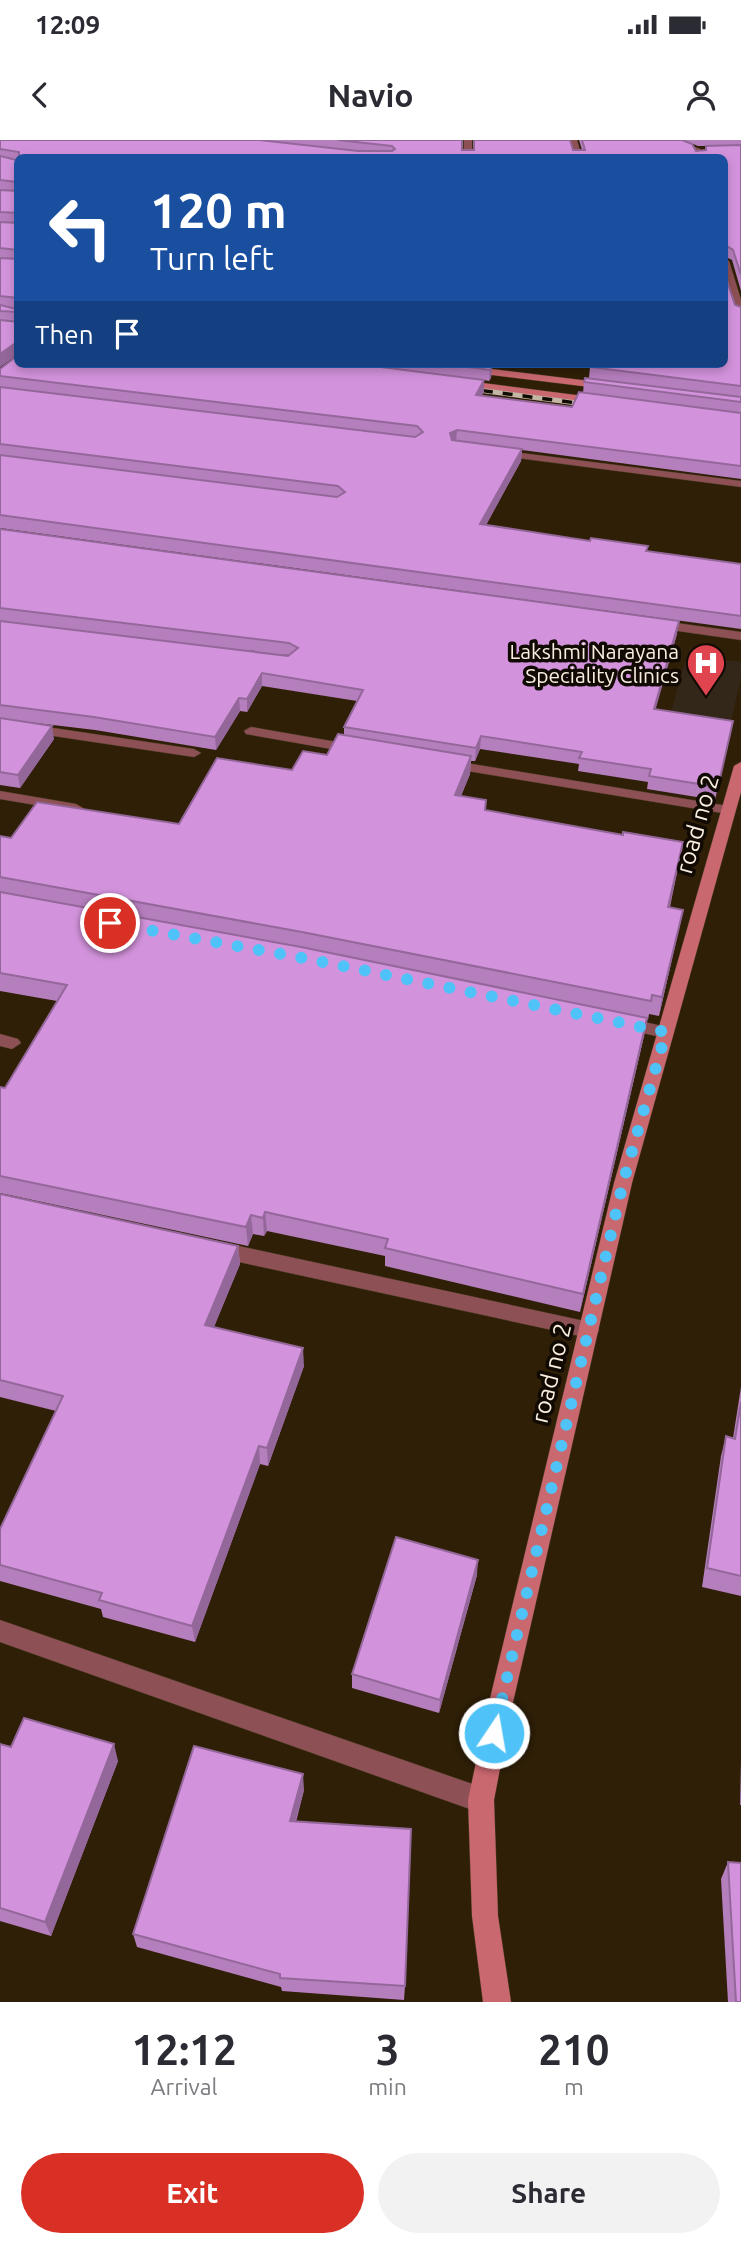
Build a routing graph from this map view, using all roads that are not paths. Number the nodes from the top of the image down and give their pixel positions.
1 (668, 140) edge
2 (708, 151) edge
3 (698, 154) edge
4 (728, 282) edge
5 (741, 315) edge
6 (459, 368) edge
7 (444, 381) edge
8 (613, 387) edge
9 (604, 402) edge
10 (484, 451) edge
11 (741, 484) edge
12 (647, 622) edge
13 (741, 636) edge
14 (0, 724) edge
15 (251, 731) dead end
16 (371, 752) edge
17 (194, 753) edge
18 (438, 763) edge
19 (741, 766) edge
20 (0, 796) edge
21 (728, 810) junction
22 (90, 811) edge
23 (612, 1021) edge
24 (666, 1032) junction
25 (201, 1245) edge
26 (589, 1330) junction
27 (0, 1631) edge
28 (481, 1800) junction
29 (497, 2002) edge

1 - 3 street
2 - 3 street
4 - 5 street
6 - 8 main road
7 - 9 main road
10 - 11 street
12 - 13 street
14 - 17 street
15 - 16 street
18 - 21 street
19 - 21 main road, road no 2
20 - 22 street
21 - 24 main road, road no 2
23 - 24 street
24 - 26 main road, road no 2
25 - 26 street
26 - 28 main road, road no 2
27 - 28 street
28 - 29 main road, road no 2

